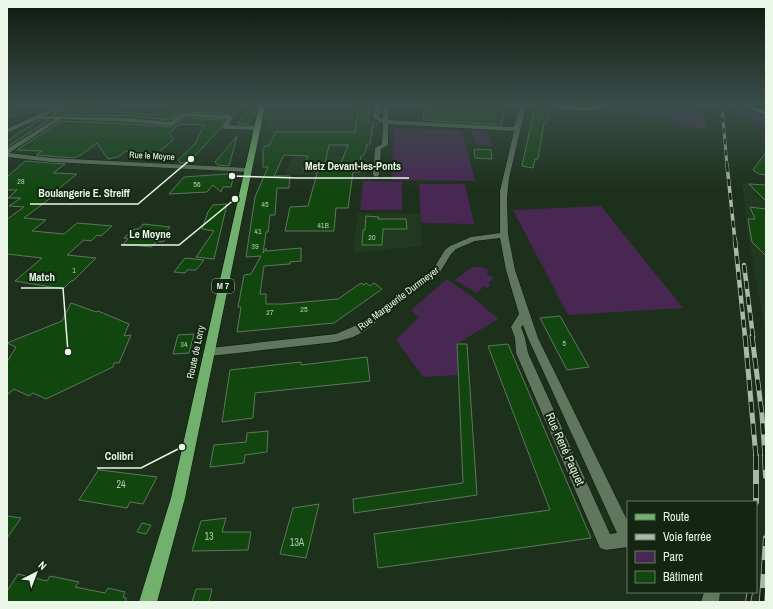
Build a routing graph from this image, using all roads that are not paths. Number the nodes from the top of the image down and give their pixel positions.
1 (36, 134) edge
2 (256, 134) edge
3 (385, 134) edge
4 (516, 134) edge
5 (7, 154) edge
6 (248, 170) junction
7 (376, 175) dead end
8 (504, 235) junction
9 (524, 315) junction
10 (210, 352) junction
11 (624, 519) edge
12 (627, 534) edge
13 (627, 539) edge
14 (148, 602) edge

1 - 5 street
2 - 6 main road, Route de Lorry / M 7
3 - 7 street
4 - 8 street, Rue René Paquet
5 - 6 street, Rue le Moyne
6 - 10 main road, Route de Lorry / M 7
8 - 9 street, Rue René Paquet
8 - 10 street, Rue Marguerite Durrmeyer
9 - 11 street, Rue René Paquet
9 - 13 street, Rue René Paquet
10 - 14 main road, Route de Lorry / M 7
11 - 12 street, Rue René Paquet

